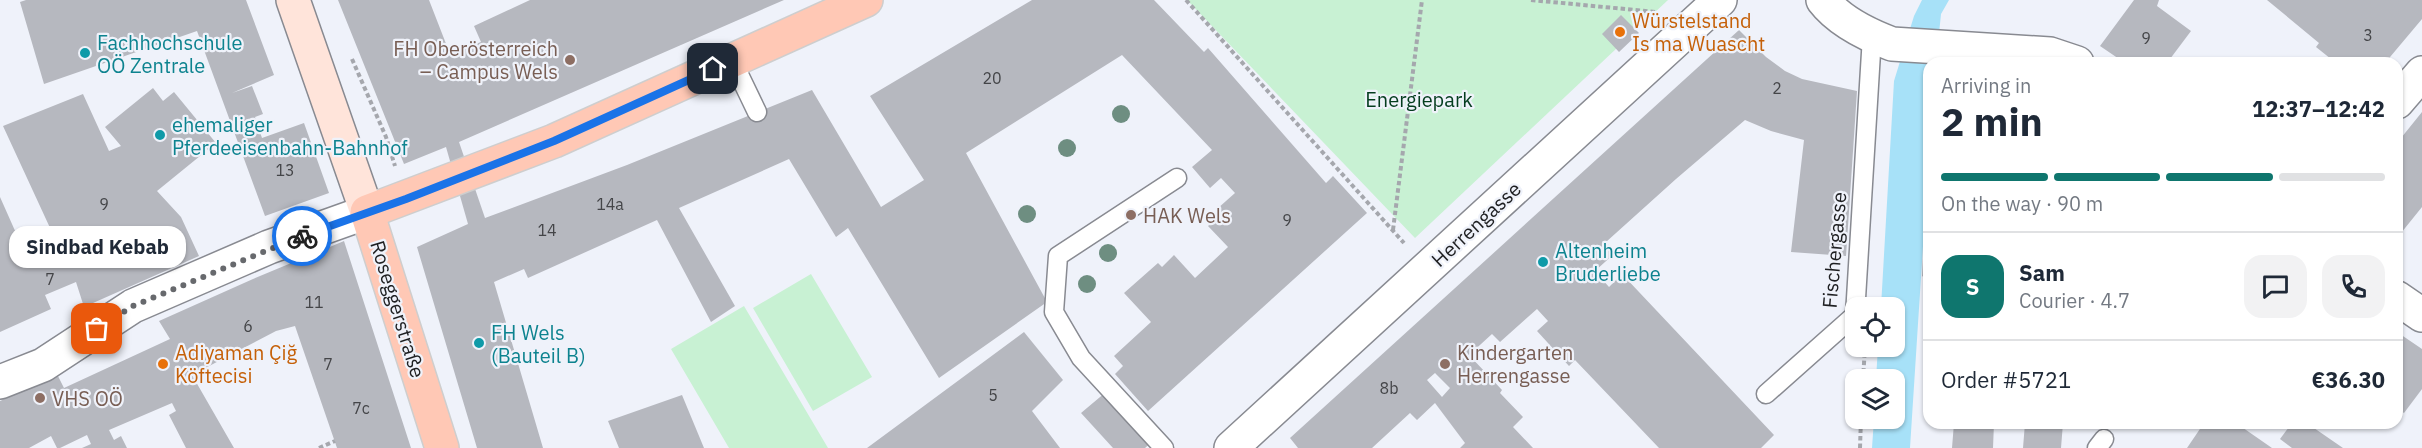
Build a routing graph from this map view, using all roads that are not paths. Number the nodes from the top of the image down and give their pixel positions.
1 (293, 0) edge
2 (866, 0) edge
3 (1720, 0) edge
4 (1823, 0) edge
5 (1882, 40) junction
6 (2032, 57) edge
7 (732, 60) junction
8 (2422, 73) edge
9 (2403, 95) edge
10 (757, 112) dead end
11 (1177, 178) dead end
12 (368, 212) junction
13 (2403, 302) edge
14 (2422, 315) edge
15 (0, 382) edge
16 (1766, 394) dead end
17 (442, 448) edge
18 (1164, 448) edge
19 (1231, 448) edge

1 - 12 main road, Roseggerstraße
2 - 7 main road
3 - 19 street, Herrengasse
4 - 5 street
5 - 6 street
5 - 16 lane, Fischergasse
7 - 10 lane
7 - 12 main road
8 - 9 street
11 - 18 lane
12 - 15 street
12 - 17 main road, Roseggerstraße
13 - 14 street

